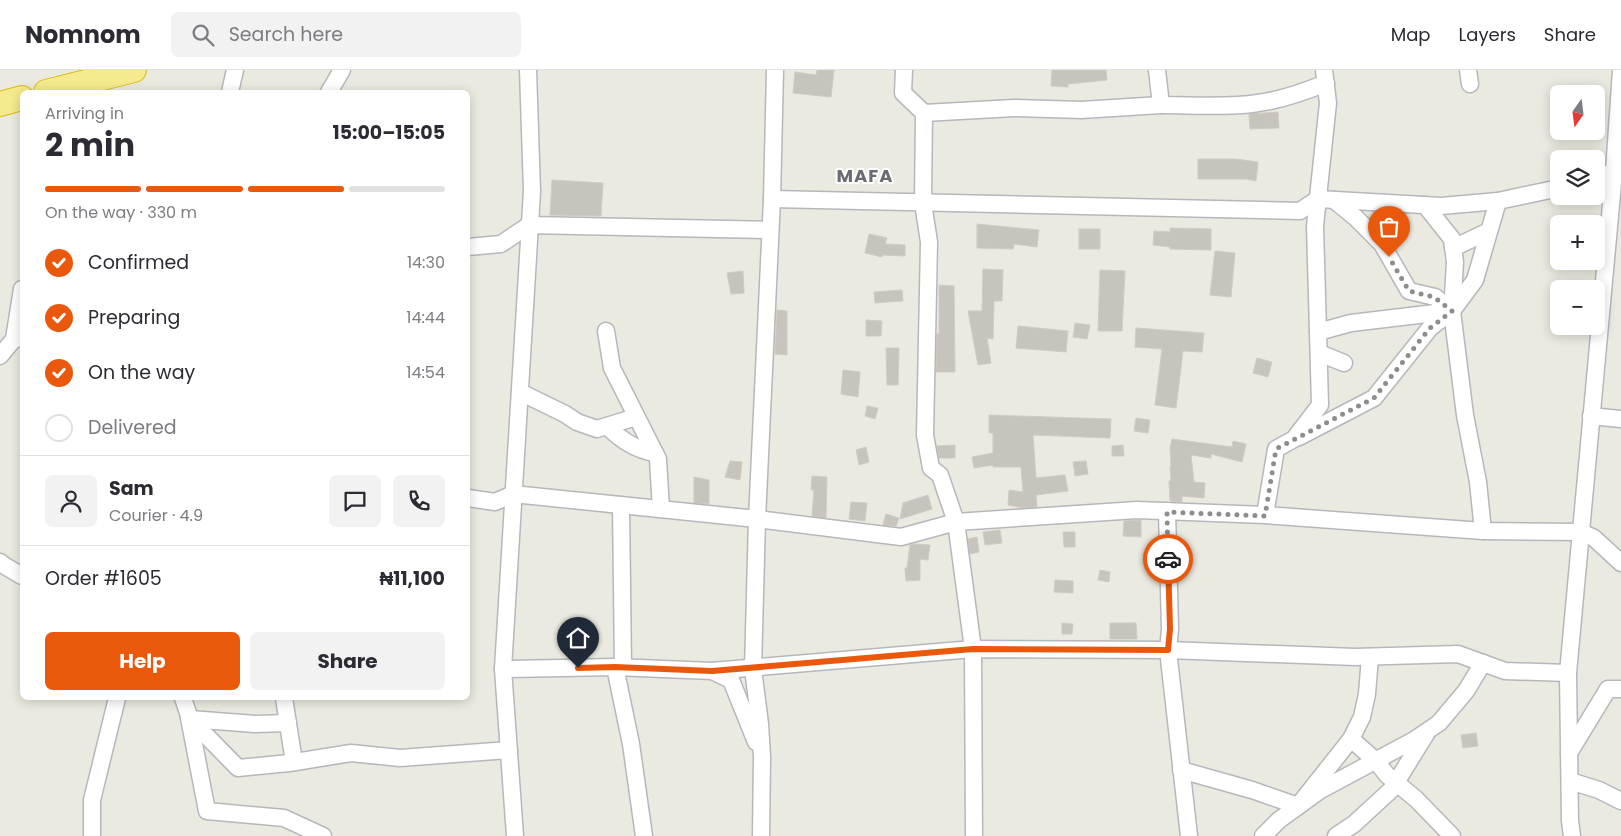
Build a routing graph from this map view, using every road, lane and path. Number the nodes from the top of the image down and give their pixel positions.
1 (134, 70) edge
2 (235, 70) edge
3 (342, 70) edge
4 (528, 70) edge
5 (775, 70) edge
6 (904, 70) edge
7 (1157, 70) edge
8 (1620, 70) edge
9 (1325, 77) edge
10 (54, 90) edge
11 (230, 90) edge
12 (330, 90) edge
13 (20, 99) edge
14 (0, 104) edge
15 (1161, 105) junction
16 (924, 113) junction
17 (1618, 173) edge
18 (1605, 175) edge
19 (1550, 190) edge
20 (772, 199) junction
21 (1326, 199) junction
22 (1498, 201) junction
23 (923, 203) junction
24 (1426, 205) junction
25 (530, 225) junction
26 (770, 230) junction
27 (1490, 231) junction
28 (470, 248) edge
29 (1453, 248) junction
30 (1452, 311) junction
31 (20, 314) edge
32 (606, 331) dead end
33 (1318, 332) junction
34 (18, 338) edge
35 (1319, 353) junction
36 (0, 356) edge
37 (1344, 363) dead end
38 (520, 392) junction
39 (1591, 416) junction
40 (636, 417) junction
41 (1621, 419) edge
42 (608, 427) junction
43 (1294, 439) junction
44 (655, 453) junction
45 (513, 494) junction
46 (470, 498) edge
47 (621, 505) junction
48 (662, 509) junction
49 (1167, 512) junction
50 (1265, 516) junction
51 (757, 519) junction
52 (956, 522) junction
53 (1483, 531) junction
54 (1580, 532) junction
55 (0, 562) edge
56 (1621, 563) edge
57 (20, 575) edge
58 (973, 649) junction
59 (1168, 650) junction
60 (1370, 657) junction
61 (1483, 663) junction
62 (619, 667) junction
63 (503, 669) junction
64 (753, 669) junction
65 (712, 671) junction
66 (1568, 673) junction
67 (1621, 689) edge
68 (117, 700) edge
69 (177, 700) edge
70 (184, 700) edge
71 (284, 700) edge
72 (190, 719) junction
73 (288, 723) junction
74 (1427, 731) junction
75 (1351, 739) junction
76 (509, 750) junction
77 (1569, 753) junction
78 (762, 757) junction
79 (1376, 761) junction
80 (294, 762) junction
81 (1181, 770) junction
82 (1570, 781) junction
83 (1396, 784) junction
84 (1619, 797) edge
85 (1298, 806) junction
86 (92, 836) edge
87 (323, 836) edge
88 (515, 836) edge
89 (644, 836) edge
90 (761, 836) edge
91 (974, 836) edge
92 (1189, 836) edge
93 (1263, 836) edge
94 (1336, 836) edge
95 (1452, 836) edge
96 (1572, 836) edge

1 - 10 highway
2 - 11 street
3 - 12 street
4 - 25 street
5 - 20 street
6 - 16 street
7 - 15 street
8 - 17 street
9 - 15 street
9 - 21 street
13 - 14 highway
15 - 16 street
16 - 23 street
17 - 18 street
17 - 39 street
19 - 22 street
20 - 23 street
20 - 26 street
21 - 23 street
21 - 24 street
21 - 30 street
21 - 33 street
22 - 24 street
22 - 27 street
23 - 52 street
24 - 29 street
25 - 26 street
25 - 28 street
25 - 38 street
26 - 51 street
27 - 29 street
27 - 30 street
29 - 30 street
30 - 33 street
30 - 43 street
30 - 53 street
31 - 34 street
32 - 40 street
33 - 35 street
34 - 36 street
35 - 37 street
35 - 43 street
38 - 42 street
38 - 45 street
39 - 41 street
39 - 54 street
40 - 42 street
40 - 44 street
42 - 44 street
43 - 50 street
44 - 48 street
45 - 46 street
45 - 47 street
45 - 63 street
47 - 48 street
47 - 62 street
48 - 51 street
49 - 50 street
49 - 52 street
49 - 59 street
50 - 53 street
51 - 52 street
51 - 64 street
52 - 58 street
53 - 54 street
54 - 56 street
54 - 66 street
55 - 57 street
58 - 59 street
58 - 64 street
58 - 91 street
59 - 60 street
59 - 81 street
60 - 61 street
60 - 75 street
61 - 66 street
61 - 74 street
62 - 63 street
62 - 65 street
62 - 89 street
63 - 76 street
64 - 65 street
64 - 78 street
65 - 78 street
66 - 77 street
67 - 77 street
68 - 86 street
69 - 72 street
70 - 72 street
71 - 73 street
72 - 73 street
72 - 80 street
72 - 87 street
73 - 80 street
74 - 79 street
74 - 83 street
75 - 79 street
75 - 85 street
76 - 80 street
76 - 88 street
77 - 82 street
78 - 90 street
79 - 83 street
79 - 85 street
81 - 85 street
81 - 92 street
82 - 84 street
82 - 96 street
83 - 94 street
83 - 95 street
85 - 93 street

